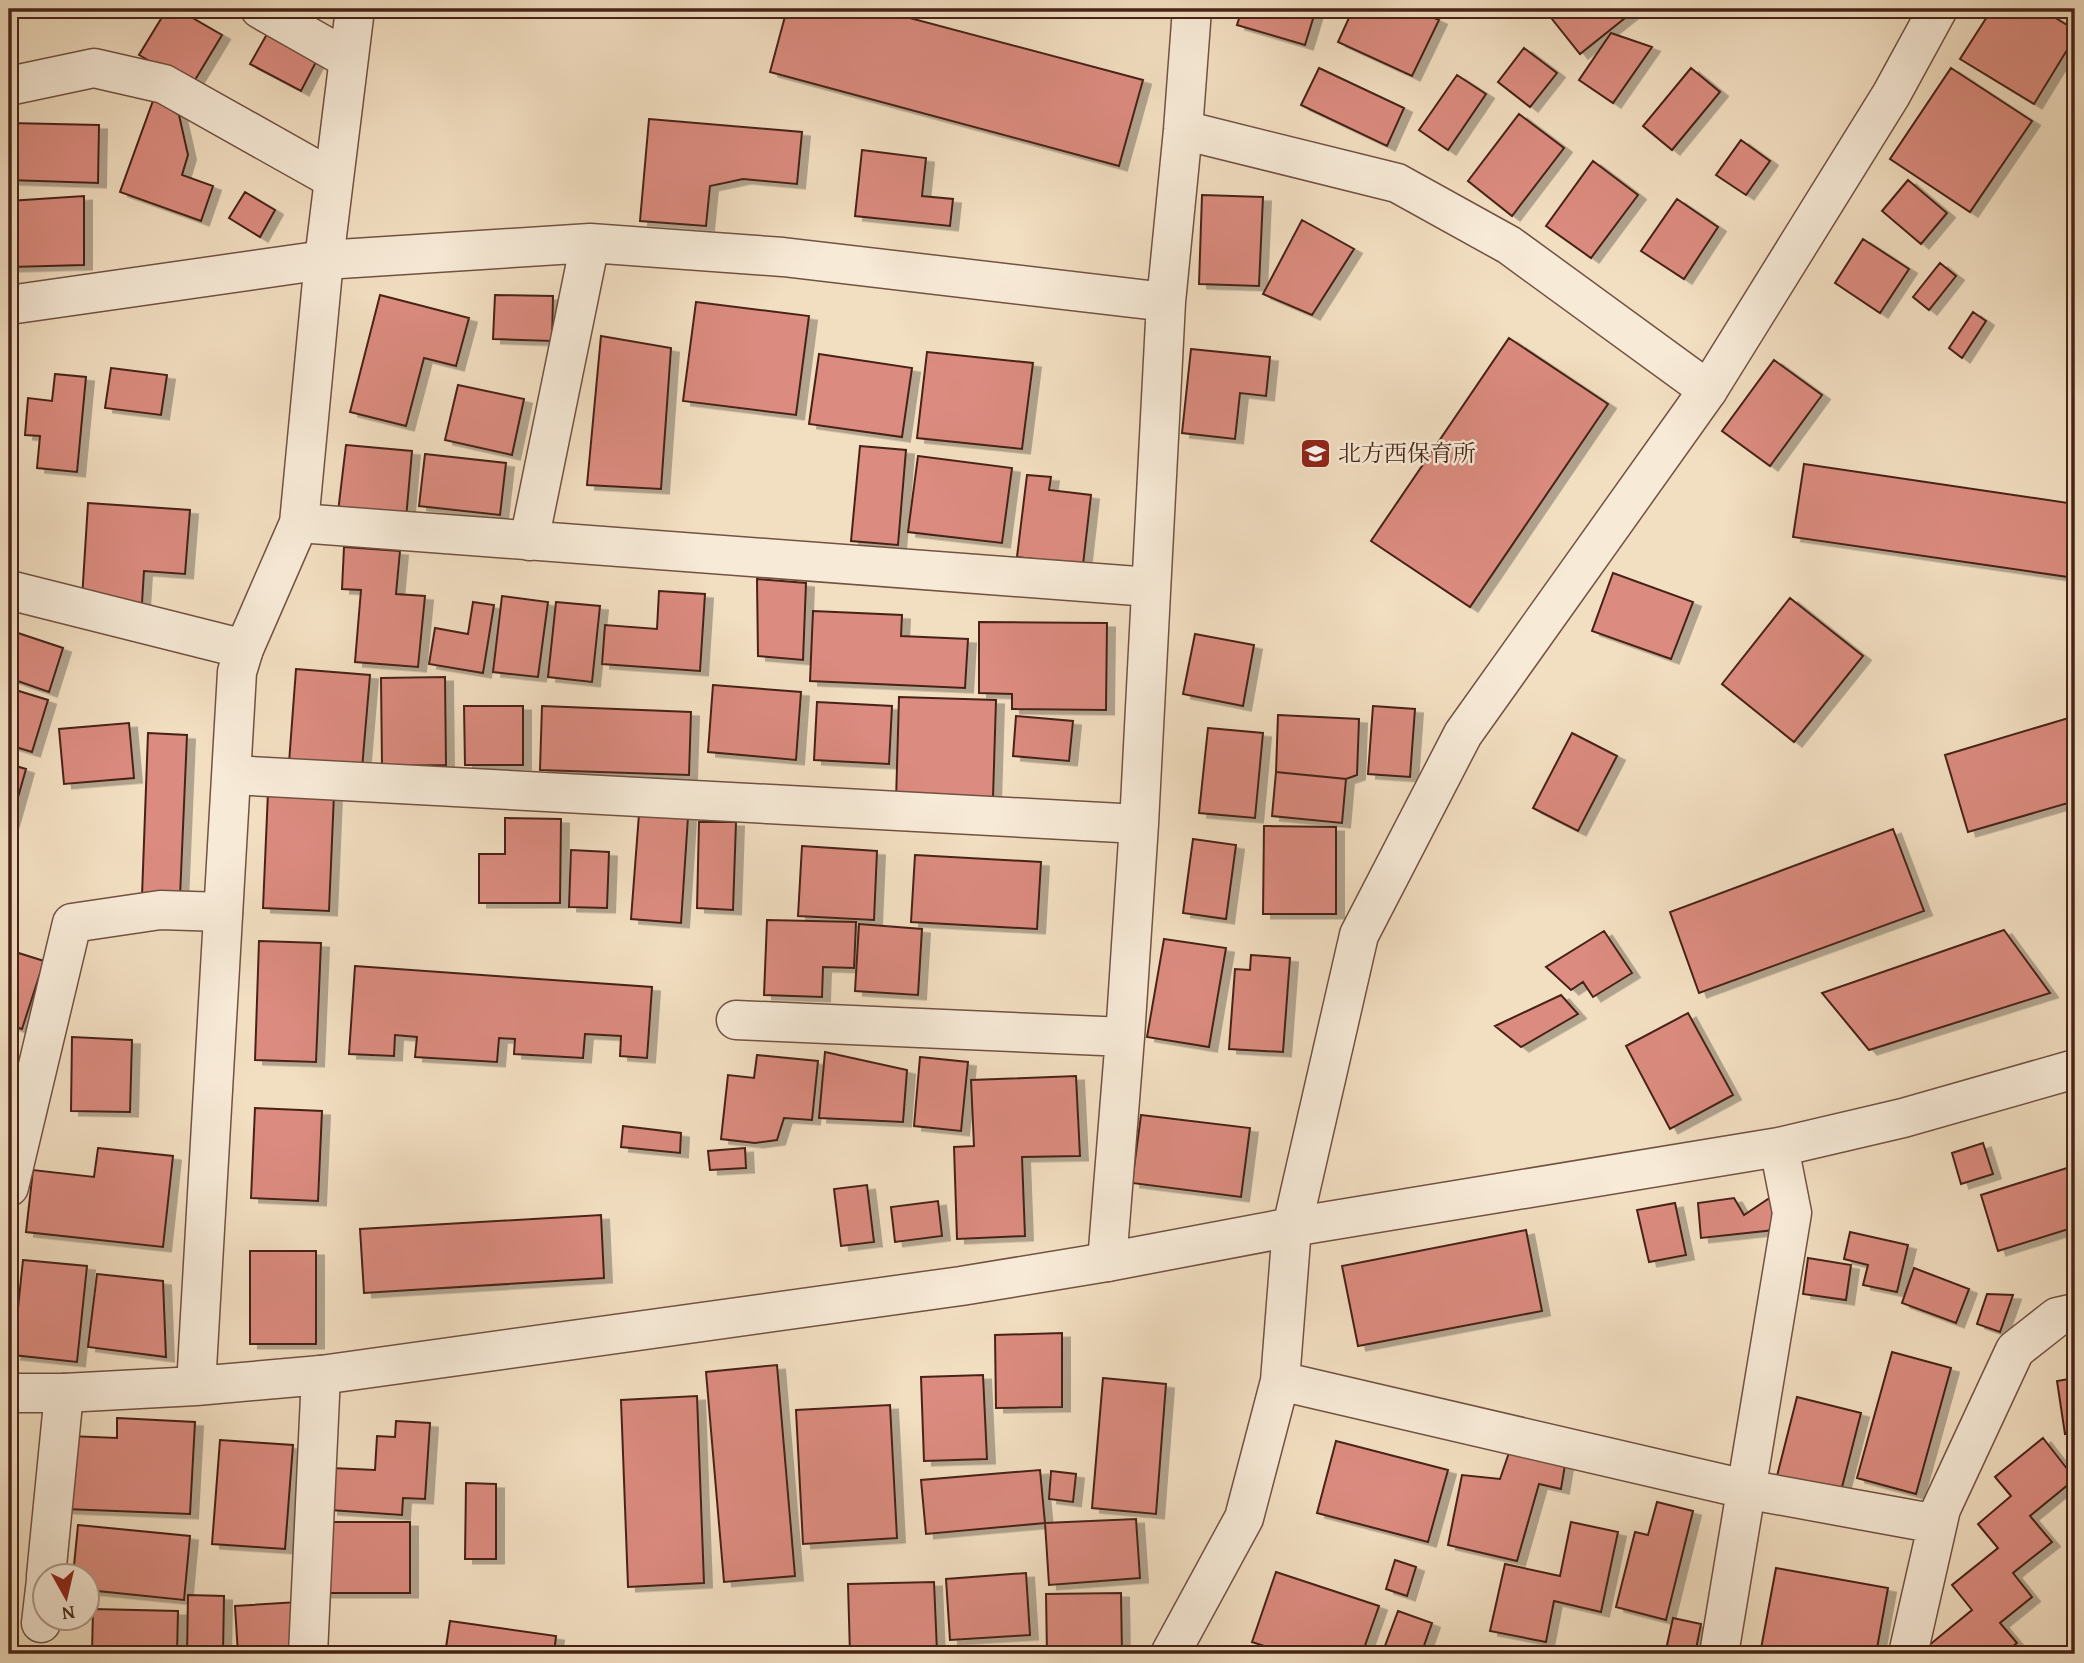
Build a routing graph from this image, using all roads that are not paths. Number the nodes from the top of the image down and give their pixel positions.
1 (260, 9) edge
2 (355, 9) edge
3 (1192, 9) edge
4 (1938, 9) edge
5 (348, 59) junction
6 (9, 86) edge
7 (1183, 130) junction
8 (333, 179) junction
9 (590, 243) junction
10 (324, 260) junction
11 (1166, 302) junction
12 (9, 305) edge
13 (1708, 390) junction
14 (299, 523) junction
15 (529, 541) junction
16 (1150, 587) junction
17 (9, 590) edge
18 (244, 649) junction
19 (232, 775) junction
20 (1139, 824) junction
21 (223, 912) junction
22 (736, 1020) dead end
23 (1125, 1037) junction
24 (2075, 1069) edge
25 (1779, 1147) junction
26 (9, 1187) edge
27 (1292, 1227) junction
28 (1107, 1262) junction
29 (2075, 1313) edge
30 (321, 1375) junction
31 (1280, 1381) junction
32 (196, 1386) junction
33 (9, 1393) edge
34 (64, 1393) junction
35 (1745, 1489) junction
36 (1937, 1524) junction
37 (48, 1562) edge
38 (308, 1654) edge
39 (1170, 1654) edge
40 (1719, 1654) edge
41 (1908, 1654) edge

1 - 5 street
2 - 5 street
3 - 7 street
4 - 13 street
5 - 8 street
6 - 8 street
7 - 11 street
7 - 13 street
8 - 10 street
9 - 10 street
9 - 11 street
9 - 15 street
10 - 12 street
10 - 14 street
11 - 16 street
13 - 27 street
14 - 15 street
14 - 18 street
15 - 16 street
16 - 20 street
17 - 18 street
18 - 19 street
19 - 20 street
19 - 21 street
20 - 23 street
21 - 26 street
21 - 32 street
22 - 23 street
23 - 28 street
24 - 25 street
25 - 27 street
25 - 35 street
27 - 28 street
27 - 31 street
28 - 30 street
29 - 36 street
30 - 32 street
30 - 38 street
31 - 35 street
31 - 39 street
32 - 34 street
33 - 34 street
34 - 37 street
35 - 36 street
35 - 40 street
36 - 41 street

